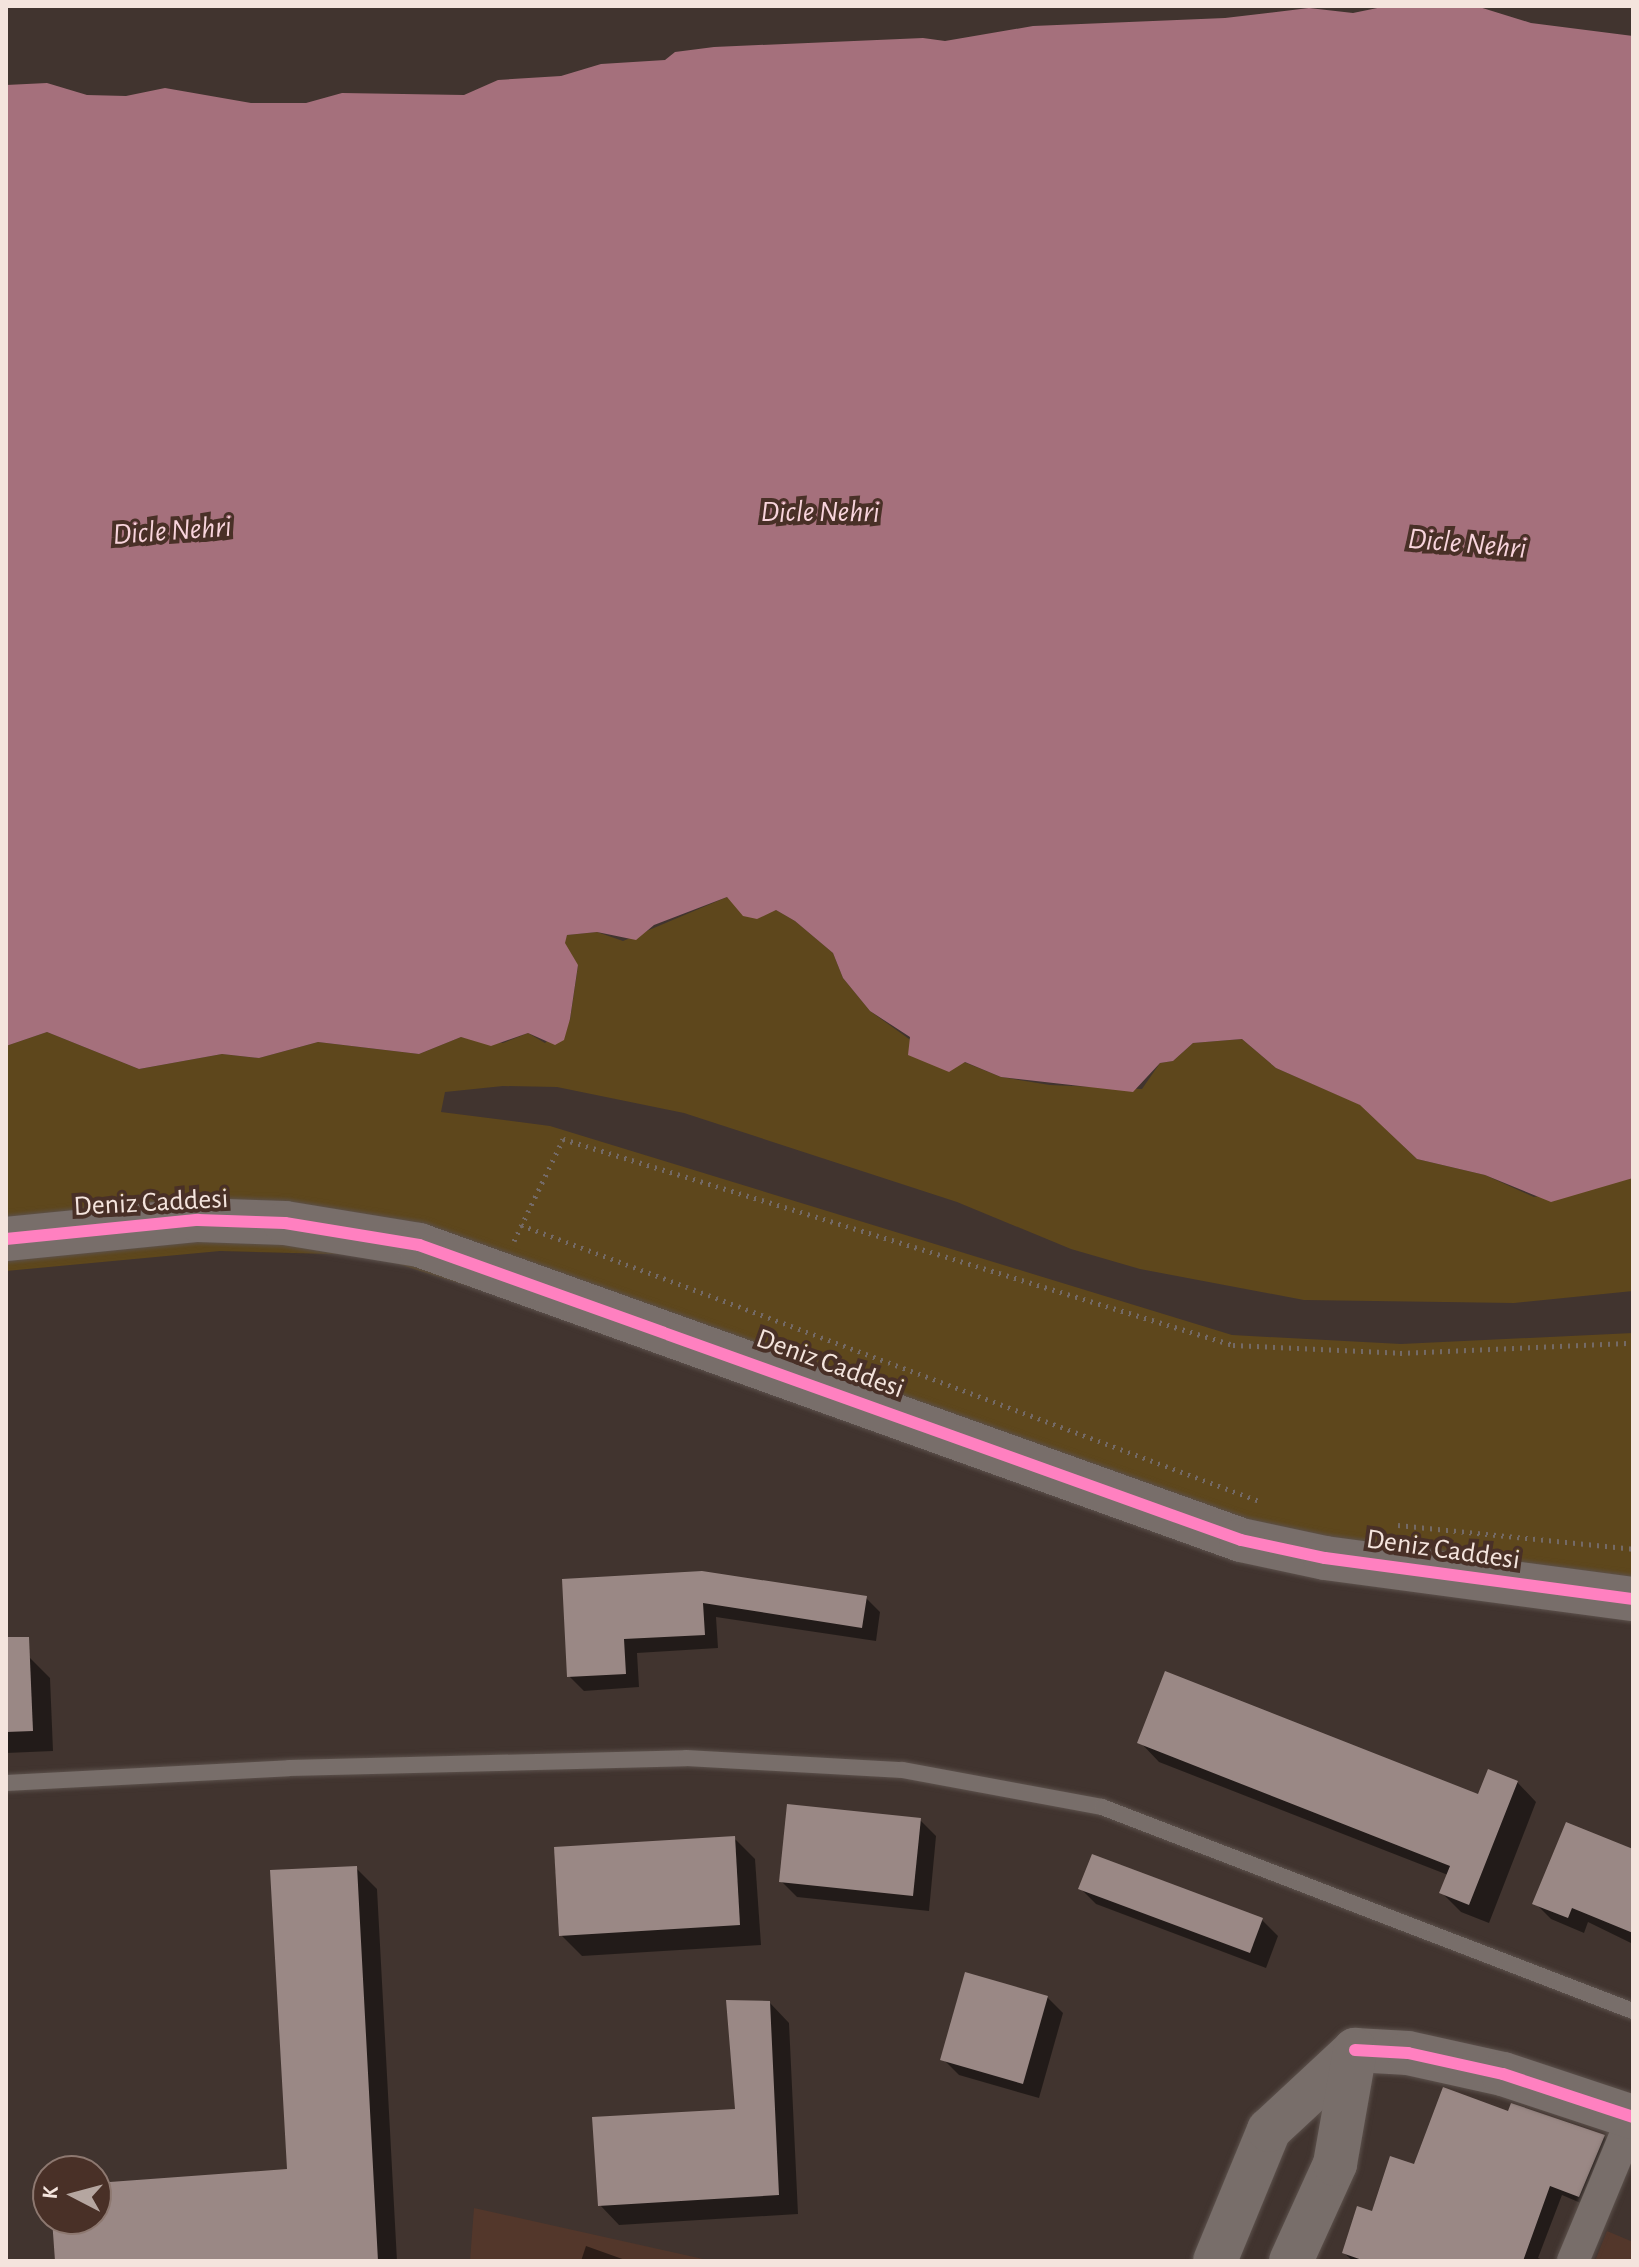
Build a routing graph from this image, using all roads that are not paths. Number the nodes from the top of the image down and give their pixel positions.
1 (6, 1239) edge
2 (1633, 1599) edge
3 (6, 1783) edge
4 (1633, 2011) edge
5 (1355, 2050) junction
6 (1633, 2117) edge
7 (1215, 2261) edge
8 (1291, 2261) edge
9 (1573, 2261) edge

1 - 2 street, Deniz Caddesi
3 - 4 lane
5 - 6 street
5 - 7 street
5 - 8 street
6 - 9 street

